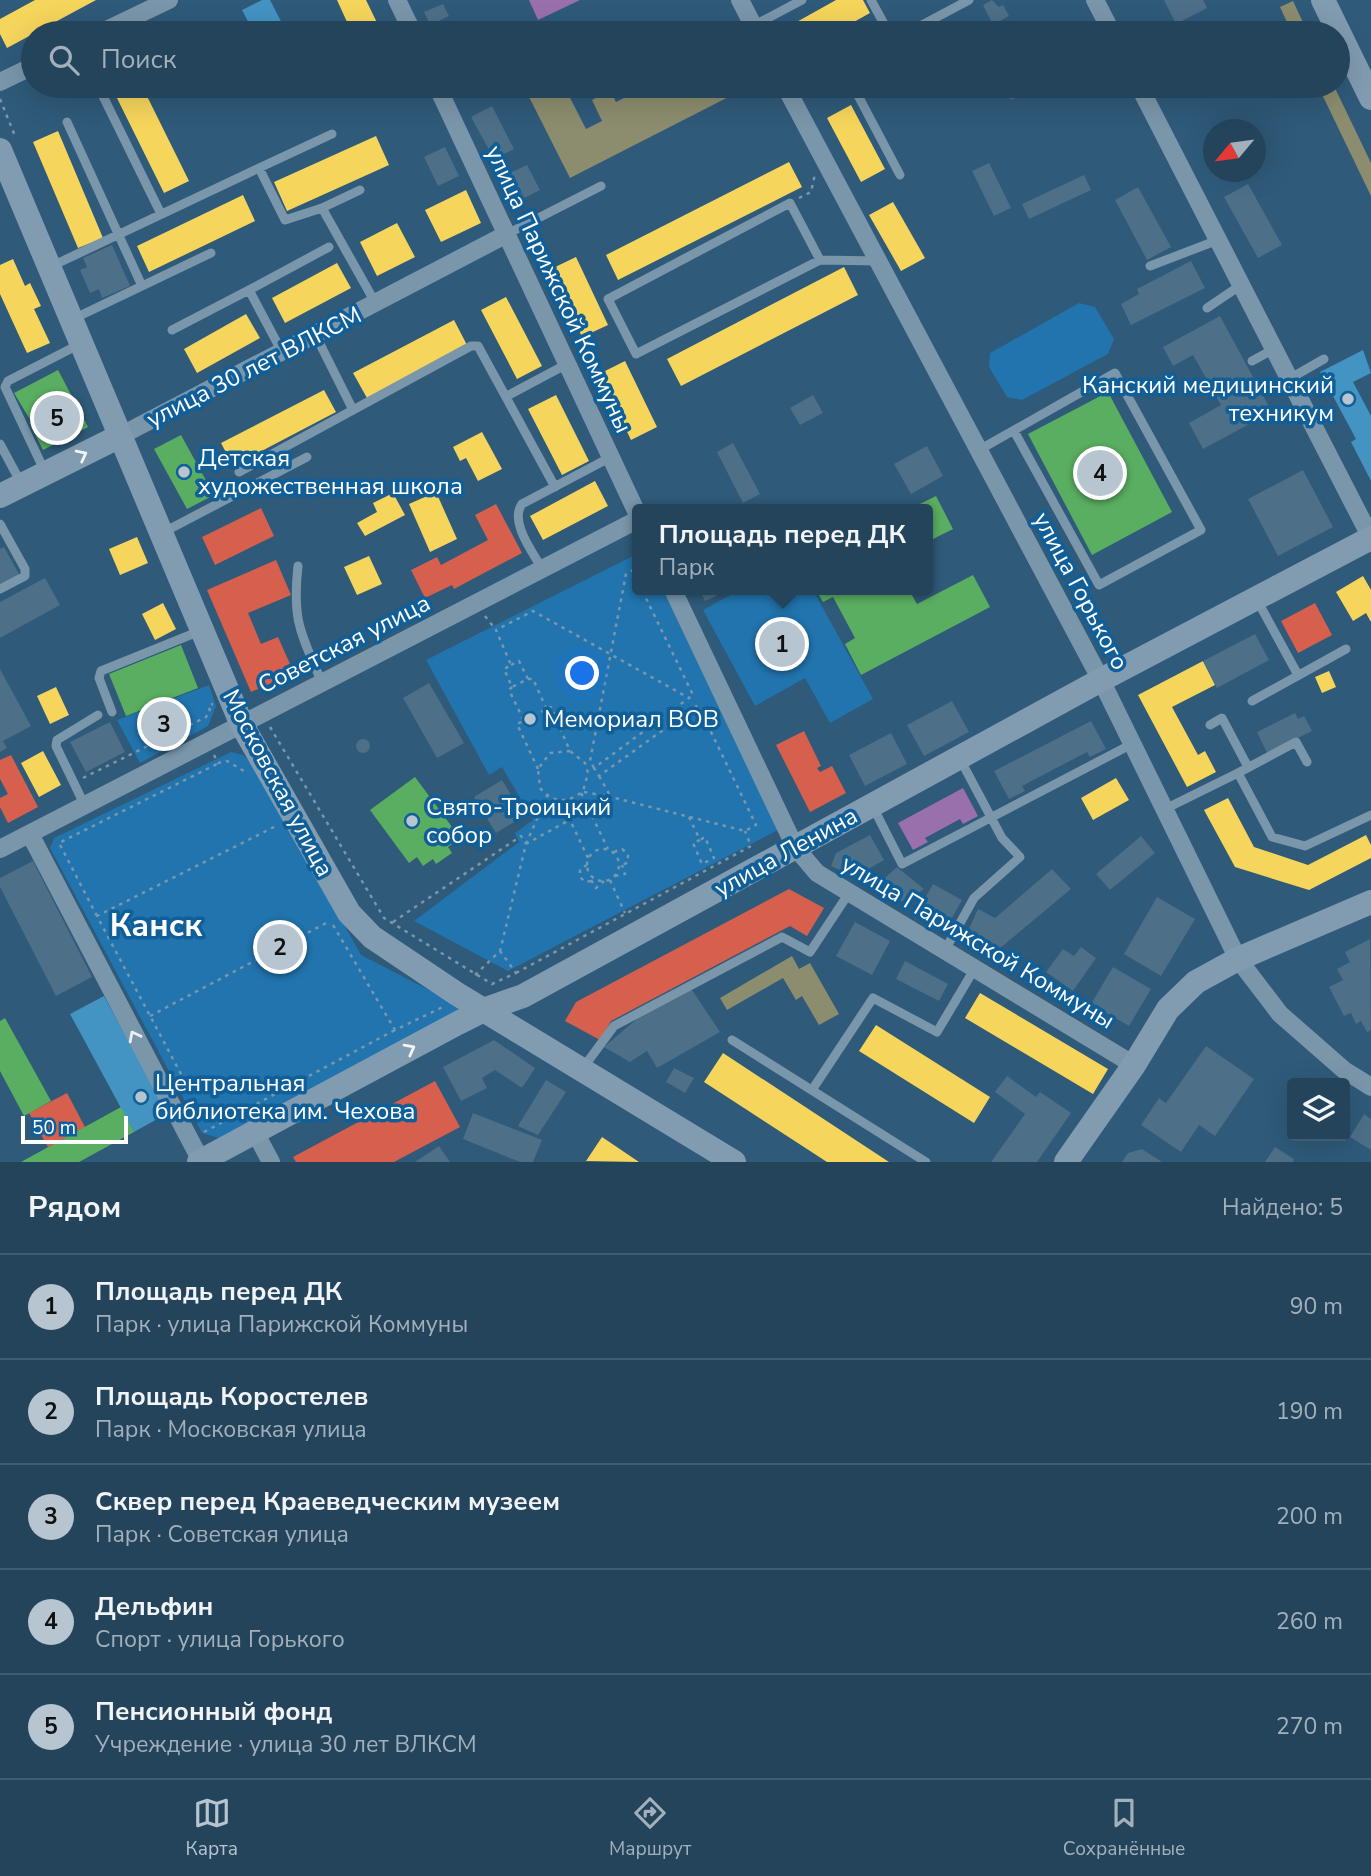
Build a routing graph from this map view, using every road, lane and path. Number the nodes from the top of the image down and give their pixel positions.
1 (397, 0) edge
2 (740, 0) edge
3 (802, 0) edge
4 (871, 0) edge
5 (970, 0) edge
6 (1096, 0) edge
7 (1323, 0) edge
8 (160, 2) edge
9 (123, 21) edge
10 (407, 21) edge
11 (750, 21) edge
12 (769, 21) edge
13 (882, 21) edge
14 (930, 21) edge
15 (1106, 21) edge
16 (1333, 21) edge
17 (1350, 55) edge
18 (21, 72) edge
19 (0, 82) edge
20 (104, 98) edge
21 (444, 98) edge
22 (792, 98) edge
23 (859, 98) edge
24 (1145, 98) edge
25 (1371, 98) edge
26 (67, 122) dead end
27 (332, 134) dead end
28 (819, 149) junction
29 (1, 155) edge
30 (260, 168) junction
31 (900, 175) dead end
32 (601, 186) dead end
33 (360, 190) dead end
34 (790, 204) junction
35 (322, 208) junction
36 (160, 215) junction
37 (507, 234) junction
38 (118, 235) junction
39 (1218, 240) junction
40 (329, 247) dead end
41 (211, 253) dead end
42 (820, 260) junction
43 (878, 261) junction
44 (1150, 266) dead end
45 (50, 268) junction
46 (1241, 285) junction
47 (142, 286) junction
48 (249, 290) junction
49 (376, 304) junction
50 (1207, 308) dead end
51 (71, 320) junction
52 (172, 330) dead end
53 (316, 336) junction
54 (81, 344) junction
55 (1274, 349) junction
56 (283, 353) junction
57 (1324, 359) dead end
58 (1252, 361) dead end
59 (567, 364) junction
60 (1289, 379) junction
61 (507, 396) junction
62 (353, 410) junction
63 (1014, 431) junction
64 (120, 436) junction
65 (0, 444) edge
66 (979, 450) junction
67 (307, 457) dead end
68 (611, 457) junction
69 (239, 472) dead end
70 (46, 473) junction
71 (22, 485) junction
72 (555, 487) junction
73 (0, 496) edge
74 (633, 504) edge
75 (632, 523) edge
76 (0, 524) edge
77 (160, 533) junction
78 (1371, 538) edge
79 (298, 566) dead end
80 (542, 569) junction
81 (632, 571) edge
82 (0, 589) edge
83 (644, 595) edge
84 (675, 595) edge
85 (1256, 599) junction
86 (201, 631) junction
87 (1346, 649) dead end
88 (611, 655) junction
89 (511, 665) junction
90 (1298, 675) junction
91 (528, 679) junction
92 (1101, 680) junction
93 (322, 683) junction
94 (512, 687) junction
95 (689, 698) junction
96 (1252, 701) dead end
97 (547, 710) junction
98 (112, 712) dead end
99 (98, 715) dead end
100 (252, 719) junction
101 (524, 721) junction
102 (1210, 725) dead end
103 (1132, 744) junction
104 (570, 751) junction
105 (959, 758) junction
106 (590, 761) junction
107 (1307, 762) dead end
108 (218, 763) dead end
109 (585, 763) junction
110 (1248, 767) junction
111 (594, 768) junction
112 (538, 769) junction
113 (1238, 773) junction
114 (599, 776) junction
115 (582, 792) junction
116 (547, 796) junction
117 (611, 797) junction
118 (560, 801) junction
119 (85, 806) junction
120 (872, 806) junction
121 (590, 809) junction
122 (1165, 809) junction
123 (1371, 815) edge
124 (689, 817) junction
125 (990, 817) junction
126 (569, 820) junction
127 (276, 826) dead end
128 (745, 831) junction
129 (30, 834) junction
130 (700, 840) junction
131 (526, 844) junction
132 (795, 847) junction
133 (0, 849) edge
134 (608, 849) junction
135 (614, 852) junction
136 (588, 858) junction
137 (621, 865) junction
138 (587, 866) junction
139 (615, 876) junction
140 (591, 879) junction
141 (610, 880) junction
142 (604, 881) junction
143 (849, 892) junction
144 (1371, 902) edge
145 (625, 914) junction
146 (97, 916) junction
147 (330, 921) dead end
148 (391, 923) junction
149 (945, 950) junction
150 (500, 951) junction
151 (1238, 959) junction
152 (975, 968) junction
153 (516, 973) junction
154 (475, 975) junction
155 (486, 1009) junction
156 (150, 1016) junction
157 (396, 1030) dead end
158 (732, 1040) dead end
159 (1134, 1065) junction
160 (582, 1069) junction
161 (1371, 1087) edge
162 (812, 1090) junction
163 (182, 1100) dead end
164 (254, 1132) junction
165 (196, 1155) edge
166 (271, 1162) edge
167 (734, 1162) edge
168 (926, 1162) edge
169 (1066, 1162) edge

1 - 10 street
2 - 11 street
3 - 12 lane
4 - 13 lane
5 - 14 lane
6 - 15 street
7 - 16 street
8 - 9 street
17 - 25 street
18 - 19 street
20 - 36 lane
21 - 37 street, улица Парижской Коммуны
22 - 28 street, улица Горького
23 - 31 lane
24 - 39 street
26 - 38 lane
27 - 30 lane
28 - 34 path
28 - 43 street, улица Горького
29 - 45 street, Московская улица
30 - 35 lane
30 - 36 lane
32 - 37 lane
33 - 35 lane
34 - 42 lane
34 - 42 lane
35 - 49 lane
36 - 38 lane
37 - 49 street, улица 30 лет ВЛКСМ
37 - 59 street, улица Парижской Коммуны
38 - 45 lane
38 - 47 lane
39 - 44 lane
39 - 46 street
40 - 48 lane
41 - 47 lane
42 - 43 lane
43 - 66 street, улица Горького
45 - 51 street, Московская улица
46 - 50 lane
46 - 55 street
47 - 51 lane
48 - 52 lane
48 - 56 lane
49 - 53 street, улица 30 лет ВЛКСМ
51 - 54 street, Московская улица
53 - 56 street, улица 30 лет ВЛКСМ
53 - 62 lane
54 - 64 street, Московская улица
54 - 70 lane
55 - 58 lane
55 - 60 street
56 - 64 street, улица 30 лет ВЛКСМ
57 - 60 lane
59 - 61 lane
59 - 68 street, улица Парижской Коммуны
60 - 78 street
61 - 62 lane
61 - 72 lane
62 - 69 lane
63 - 63 lane
63 - 66 lane
70 -> 64 street, улица 30 лет ВЛКСМ
64 - 77 street, Московская улица
65 - 71 lane
66 - 92 street, улица Горького
67 - 77 lane
68 - 72 lane
68 - 74 street, улица Парижской Коммуны
70 - 71 street, улица 30 лет ВЛКСМ
71 - 73 street, улица 30 лет ВЛКСМ
72 - 80 lane
75 - 80 street, Советская улица
76 - 82 lane
77 - 86 street, Московская улица
78 - 85 street, улица Ленина
79 - 93 lane
80 - 93 street, Советская улица
81 - 88 path
83 - 95 path
84 - 132 street, улица Парижской Коммуны
85 - 90 lane
85 - 92 street, улица Ленина
86 - 98 lane
86 - 100 street, Московская улица
87 - 90 lane
88 - 89 path
88 - 95 path
88 - 106 path
89 - 91 path
89 - 94 path
90 - 96 lane
91 - 94 path
91 - 97 path
92 - 103 street, улица Горького
92 - 105 street, улица Ленина
93 - 100 street, Советская улица
94 - 101 path
95 - 111 path
97 - 101 path
97 - 104 path
99 - 119 lane
100 - 119 street, Советская улица
100 - 148 path
100 - 155 street, Московская улица
101 - 112 path
102 - 110 lane
103 - 122 street, улица Горького
103 - 125 lane
104 - 109 path
104 - 112 path
105 - 120 street, улица Ленина
105 - 125 lane
106 - 109 path
106 - 111 path
107 - 110 lane
108 - 146 path
109 - 115 path
110 - 113 lane
111 - 114 path
112 - 116 path
113 - 122 lane
113 - 123 lane
114 - 117 path
114 - 128 path
115 - 117 path
115 - 118 path
115 - 121 path
116 - 118 path
116 - 131 path
117 - 121 path
117 - 124 path
118 - 126 path
119 - 129 street, Советская улица
120 - 125 lane
120 - 132 street, улица Ленина
121 - 126 path
121 - 134 path
122 - 151 street, улица Горького
124 - 128 path
124 - 130 path
125 - 149 lane
126 - 131 path
126 - 136 path
127 - 146 path
128 - 145 path
129 - 133 street, Советская улица
165 -> 129 street
130 - 130 path
131 - 148 path
131 - 150 path
132 - 143 street, улица Парижской Коммуны
132 - 155 street, улица Ленина
134 - 135 path
134 - 136 path
135 - 137 path
135 - 137 path
136 - 138 path
137 - 139 path
137 - 139 path
138 - 140 path
138 - 140 path
139 - 141 path
140 - 142 path
140 - 142 path
141 - 142 path
141 - 145 path
143 - 149 street, улица Парижской Коммуны
143 - 160 lane
144 - 151 street
145 - 153 path
146 - 156 path
147 - 156 path
148 - 154 path
149 - 152 street, улица Парижской Коммуны
150 - 153 path
150 - 154 path
151 - 159 street
151 - 161 street, улица Горького
152 - 159 street, улица Парижской Коммуны
152 - 162 lane
153 - 154 path
155 - 160 street, Московская улица
164 -> 155 street, улица Ленина
156 - 163 path
157 - 165 path
158 - 162 lane
159 - 169 street
160 - 167 street, Московская улица
162 - 168 lane
164 - 165 street, улица Ленина
164 - 166 street

